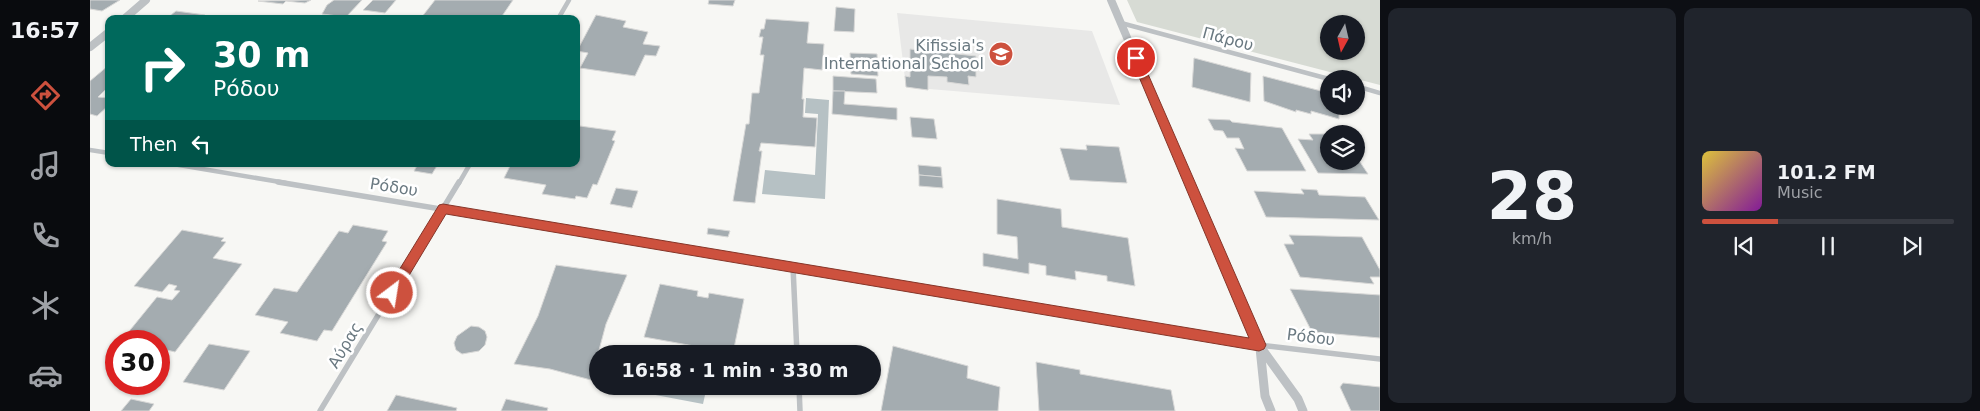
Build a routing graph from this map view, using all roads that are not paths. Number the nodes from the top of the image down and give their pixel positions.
1 (146, 0) edge
2 (569, 0) edge
3 (1111, 0) edge
4 (129, 15) edge
5 (560, 15) edge
6 (1121, 23) junction
7 (105, 35) edge
8 (90, 47) edge
9 (1320, 77) edge
10 (1365, 89) edge
11 (1380, 93) edge
12 (90, 150) edge
13 (105, 152) edge
14 (191, 167) edge
15 (468, 167) edge
16 (443, 209) junction
17 (793, 267) junction
18 (797, 345) edge
19 (1259, 345) junction
20 (1380, 360) edge
21 (799, 395) edge
22 (320, 411) edge
23 (800, 411) edge
24 (1271, 411) edge
25 (1303, 411) edge

1 - 4 street
2 - 5 street
3 - 6 street
6 - 9 street, Πάρου
6 - 19 street
7 - 8 street
10 - 11 street
12 - 13 street
14 - 16 street, Ρόδου
15 - 16 street, Αύρας
16 - 17 street, Ρόδου
16 - 22 street, Αύρας
17 - 18 street
17 - 19 street, Ρόδου
19 - 20 street, Ρόδου
19 - 24 street
19 - 25 street
21 - 23 street

